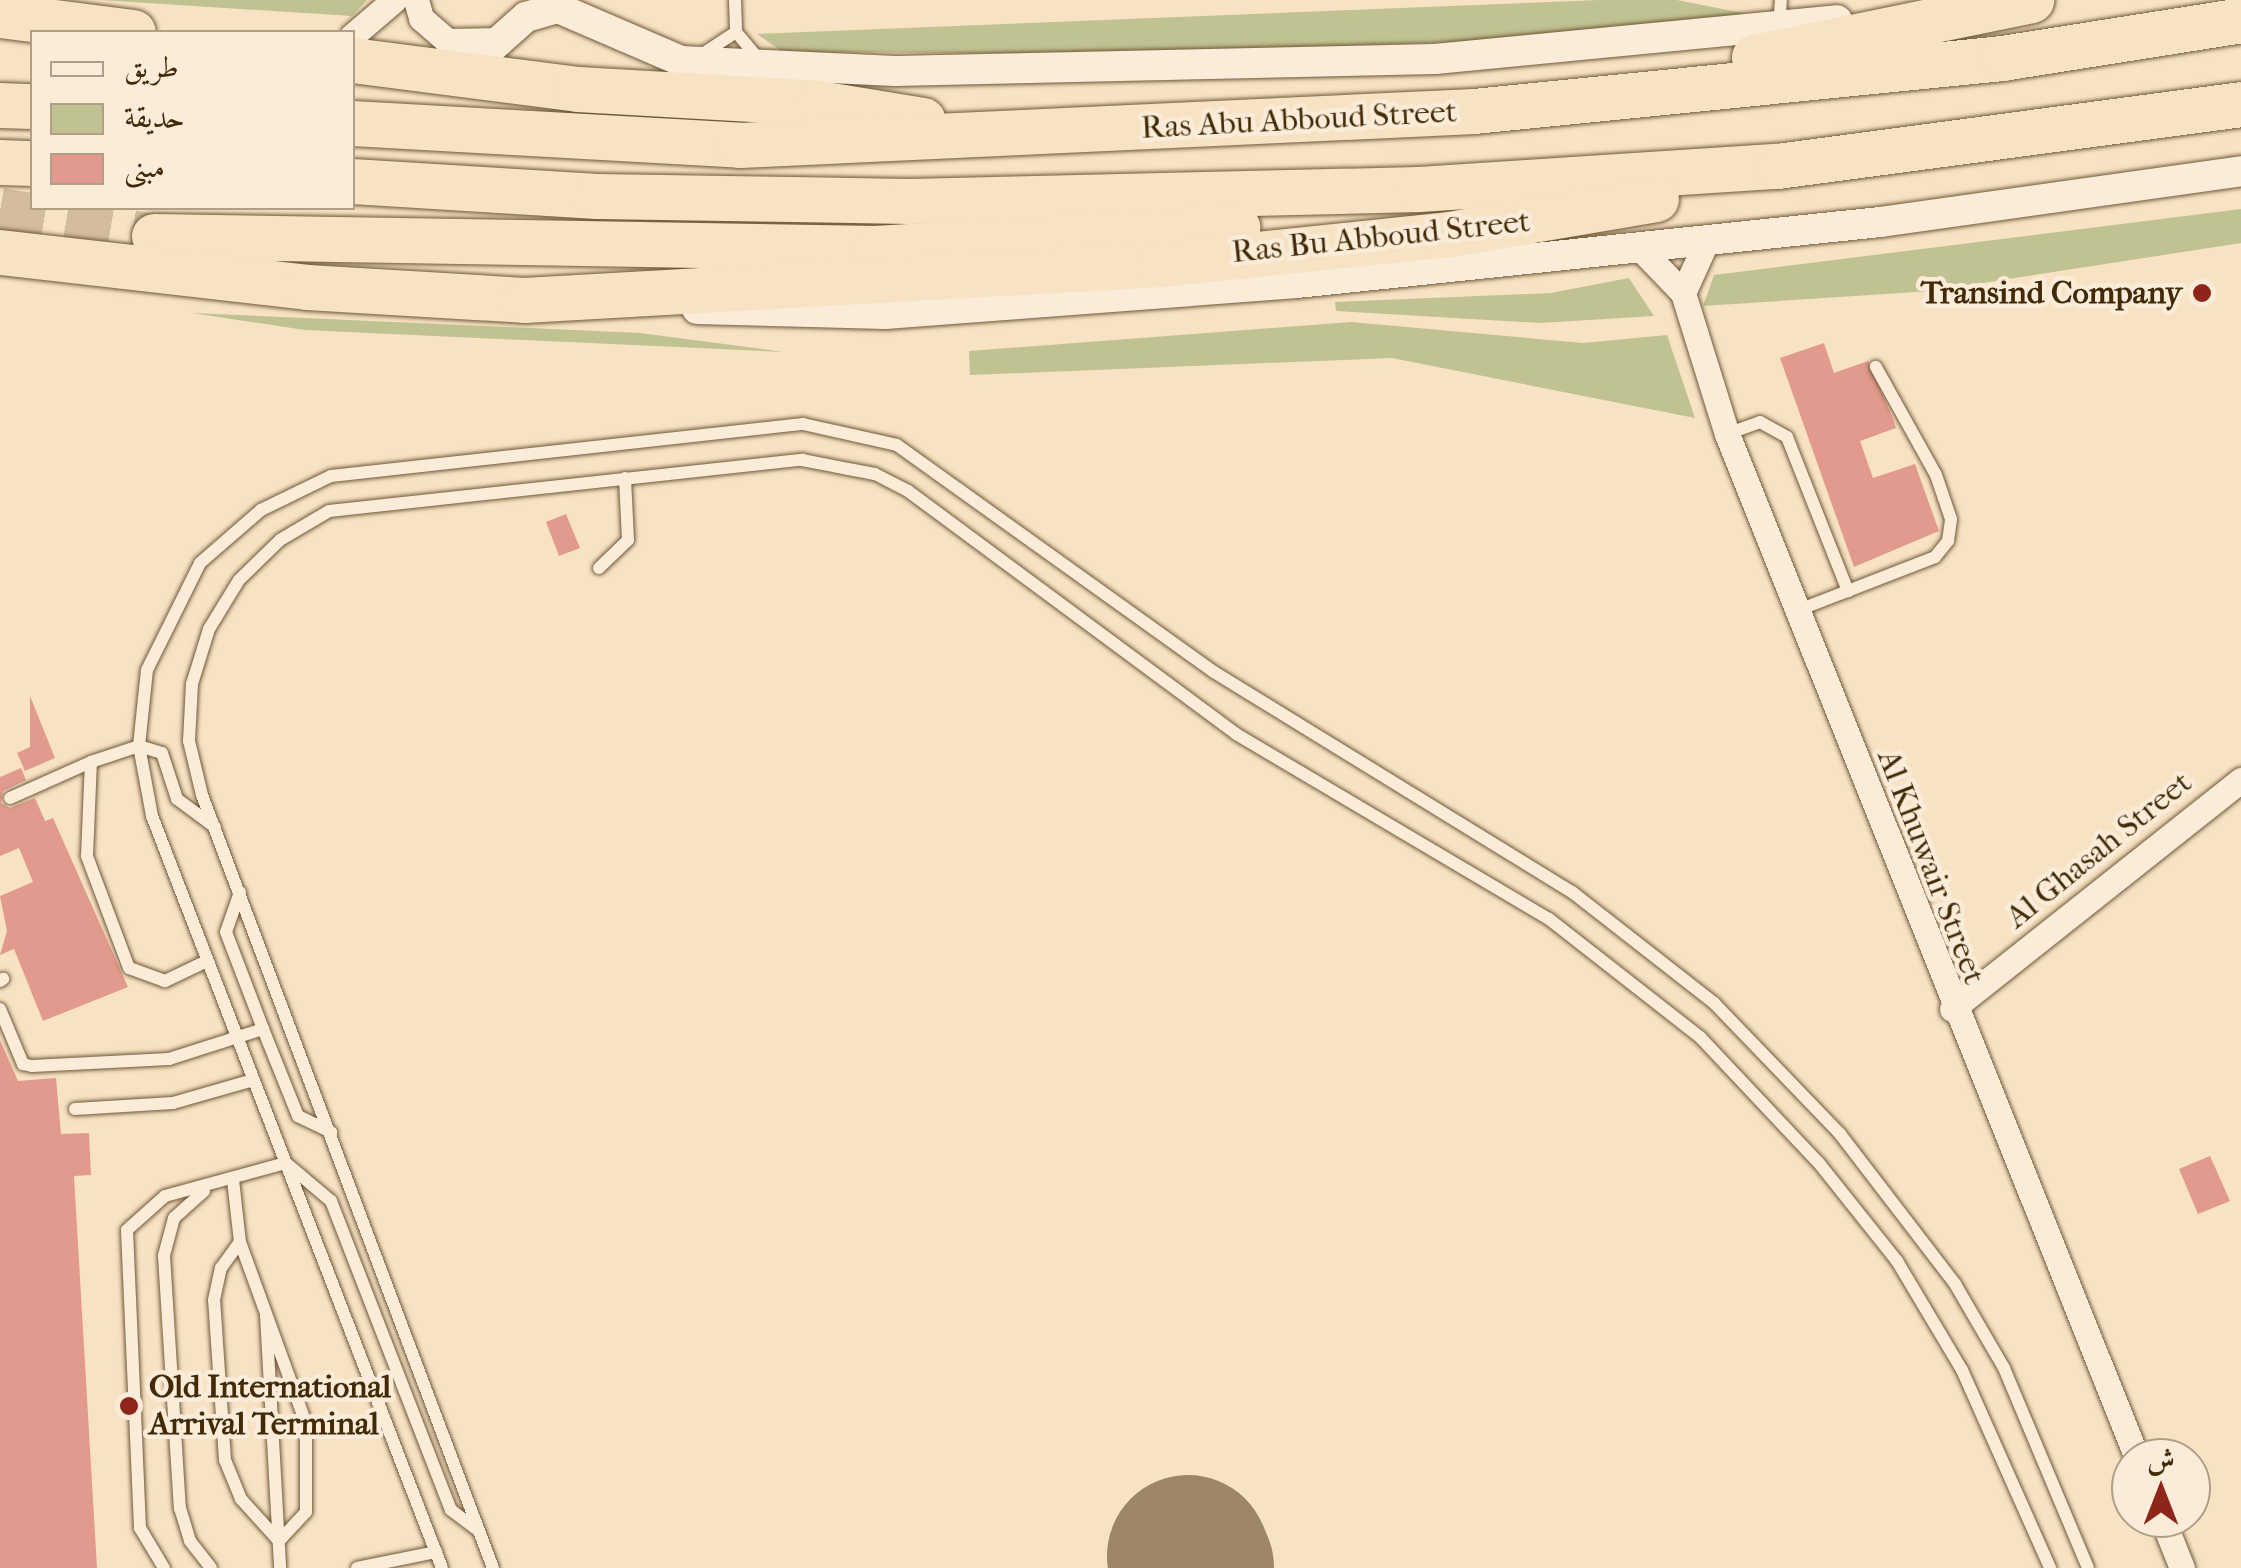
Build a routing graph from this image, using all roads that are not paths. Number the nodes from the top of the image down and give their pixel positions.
1 (394, 0) edge
2 (416, 0) edge
3 (721, 0) edge
4 (1970, 0) edge
5 (2031, 0) edge
6 (735, 5) edge
7 (1780, 14) edge
8 (0, 15) edge
9 (2241, 20) edge
10 (118, 30) edge
11 (736, 32) junction
12 (355, 33) edge
13 (499, 40) junction
14 (0, 43) edge
15 (30, 44) edge
16 (355, 60) edge
17 (681, 60) junction
18 (776, 70) junction
19 (462, 74) junction
20 (2241, 104) edge
21 (0, 105) edge
22 (30, 106) edge
23 (1474, 110) junction
24 (355, 123) edge
25 (987, 136) junction
26 (0, 162) edge
27 (30, 163) edge
28 (1777, 166) junction
29 (2241, 171) edge
30 (355, 181) edge
31 (1653, 200) junction
32 (154, 236) tunnel mouth
33 (1708, 238) junction
34 (1637, 244) junction
35 (0, 252) edge
36 (1683, 293) junction
37 (524, 300) junction
38 (1876, 367) dead end
39 (1727, 434) junction
40 (625, 478) junction
41 (600, 568) dead end
42 (1848, 591) junction
43 (1796, 611) junction
44 (139, 746) junction
45 (91, 762) junction
46 (2241, 780) edge
47 (10, 798) dead end
48 (215, 826) junction
49 (240, 892) junction
50 (207, 962) junction
51 (0, 1009) edge
52 (1952, 1009) junction
53 (263, 1029) junction
54 (238, 1037) junction
55 (253, 1080) junction
56 (76, 1109) dead end
57 (331, 1132) junction
58 (286, 1163) junction
59 (234, 1180) junction
60 (210, 1187) junction
61 (240, 1242) junction
62 (266, 1302) junction
63 (2129, 1438) edge
64 (481, 1532) junction
65 (2170, 1538) edge
66 (278, 1541) junction
67 (436, 1552) junction
68 (164, 1568) edge
69 (211, 1568) edge
70 (280, 1568) edge
71 (357, 1568) edge
72 (442, 1568) edge
73 (493, 1568) edge
74 (2050, 1568) edge
75 (2088, 1568) edge
76 (2182, 1568) edge

1 - 12 street
2 - 13 street
3 - 6 lane
4 - 7 street
5 - 23 highway
6 - 11 lane
7 - 18 street
8 - 10 highway
9 - 23 highway, Ras Abu Abboud Street
11 - 17 lane
11 - 18 lane
13 - 17 street
13 - 19 street
14 - 15 highway
16 - 19 highway
17 - 18 street
19 - 25 highway
20 - 28 highway, Ras Abu Abboud Street
21 - 22 highway
23 - 25 highway, Ras Abu Abboud Street
24 - 25 highway, Ras Abu Abboud Street
26 - 27 highway
28 - 30 highway, Ras Abu Abboud Street
28 - 31 highway
29 - 33 street, Ras Bu Abboud Street
31 - 32 highway
31 - 37 highway
33 - 34 street, Ras Bu Abboud Street
33 - 36 street
34 - 36 street, Al Khuwair Street
34 - 37 street, Ras Bu Abboud Street
35 - 37 highway
36 - 39 street, Al Khuwair Street
38 - 42 lane
39 - 42 lane
39 - 43 street, Al Khuwair Street
40 - 41 lane
40 - 48 lane
40 - 74 lane
42 - 43 lane
43 - 52 street, Al Khuwair Street
44 - 45 lane
44 - 48 lane
44 - 50 lane
44 - 75 lane
45 - 47 lane
45 - 50 lane
46 - 52 street, Al Ghasah Street
48 - 49 lane
49 - 53 lane
49 - 57 lane
50 - 54 lane
51 - 54 lane
52 - 63 street, Al Khuwair Street
53 - 54 lane
53 - 57 lane
54 - 55 lane
55 - 56 lane
55 - 58 lane
57 - 64 lane
58 - 59 lane
58 - 64 lane
58 - 67 lane
59 - 60 lane
59 - 61 lane
60 - 68 lane
60 - 69 lane
61 - 62 lane
61 - 66 lane
62 - 66 lane
62 - 66 lane
64 - 73 lane
65 - 76 street
66 - 70 lane
67 - 71 lane
67 - 72 lane

